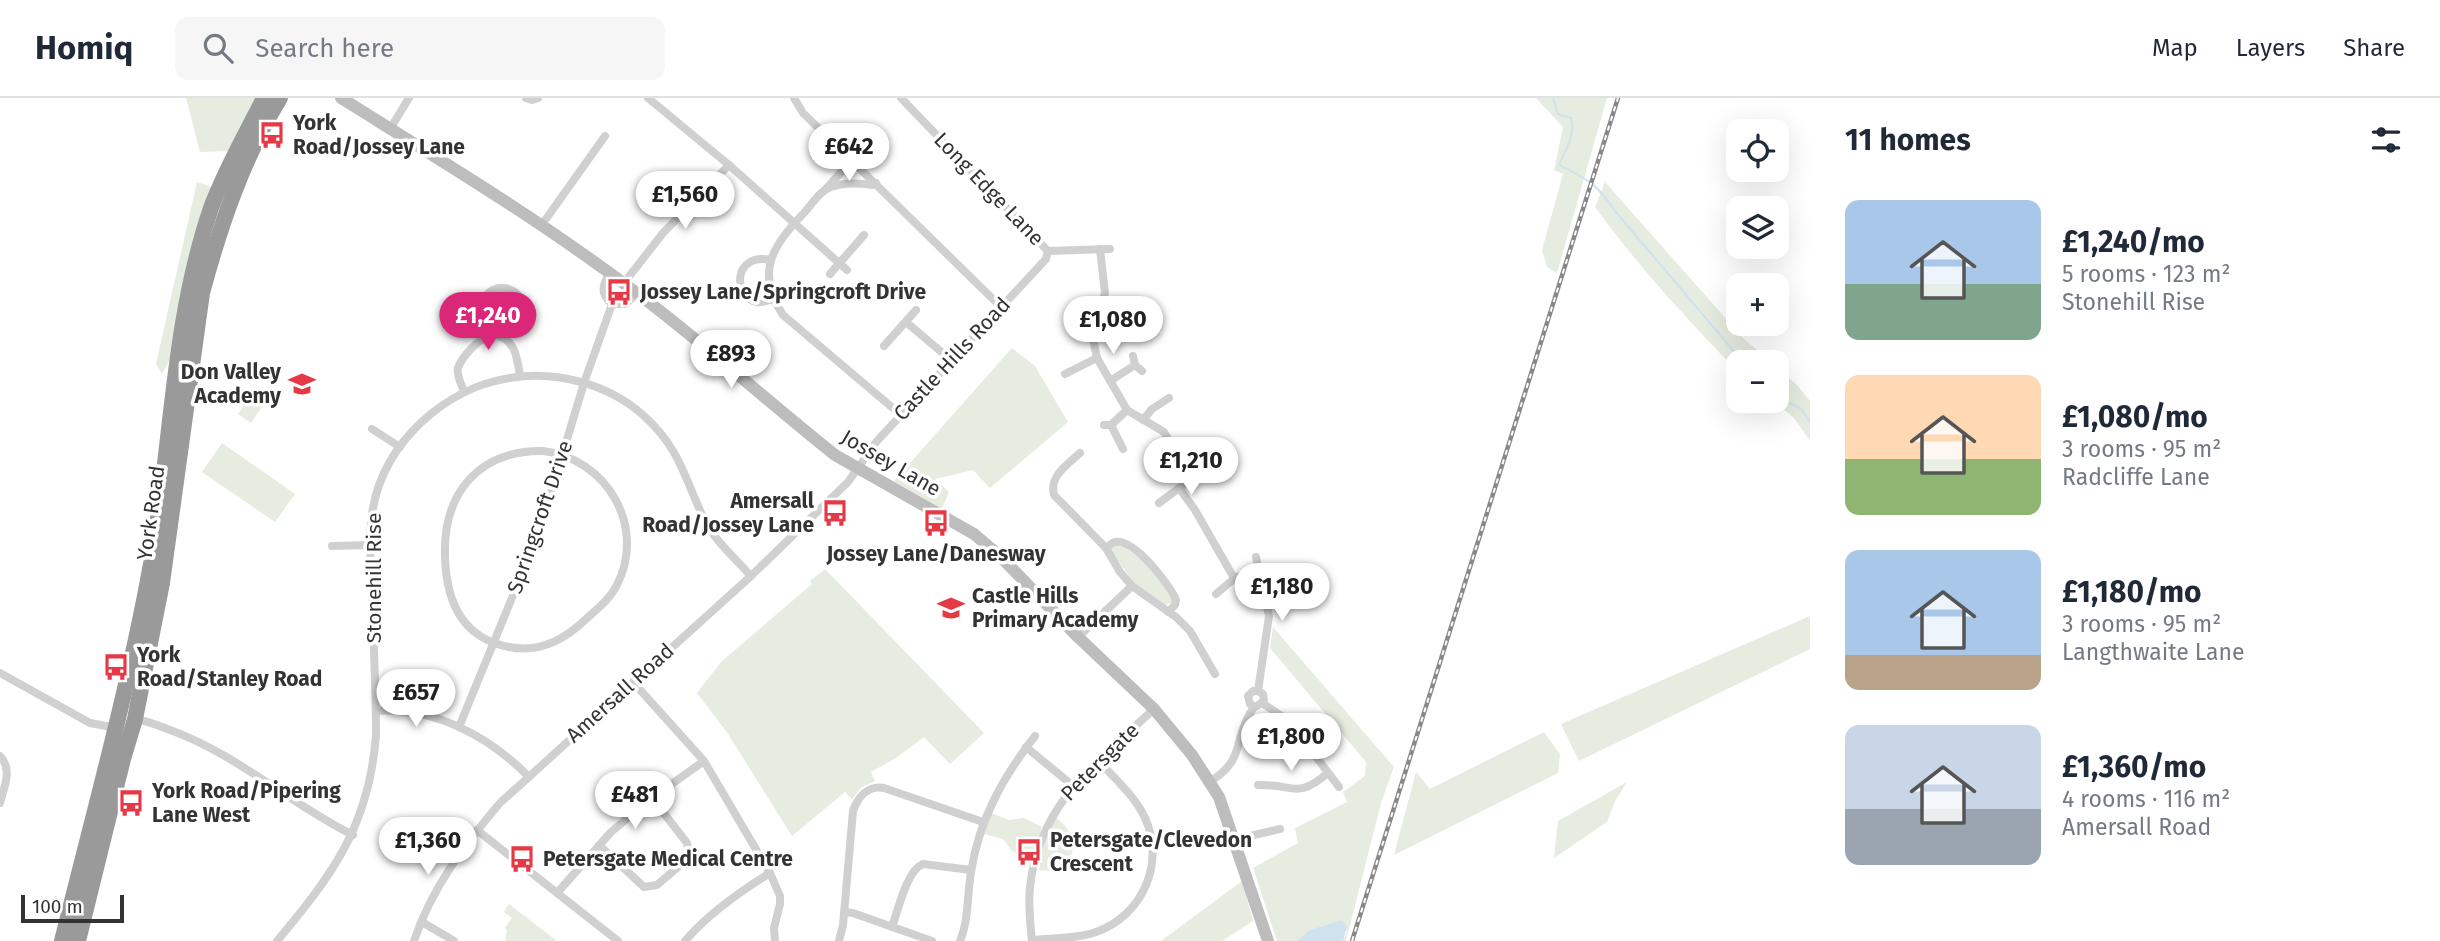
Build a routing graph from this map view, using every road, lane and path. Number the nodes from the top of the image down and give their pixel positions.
1 (264, 98) edge
2 (271, 98) edge
3 (280, 98) edge
4 (341, 98) edge
5 (409, 98) edge
6 (526, 98) edge
7 (538, 98) edge
8 (648, 98) edge
9 (794, 98) edge
10 (901, 98) edge
11 (390, 129) junction
12 (605, 136) dead end
13 (238, 149) junction
14 (852, 160) junction
15 (729, 165) junction
16 (876, 183) junction
17 (826, 190) junction
18 (794, 223) junction
19 (541, 226) junction
20 (864, 235) dead end
21 (1048, 251) junction
22 (771, 260) junction
23 (839, 263) junction
24 (847, 270) dead end
25 (610, 273) junction
26 (830, 274) dead end
27 (624, 283) junction
28 (638, 293) junction
29 (774, 299) junction
30 (612, 304) junction
31 (1001, 307) junction
32 (916, 310) dead end
33 (494, 317) junction
34 (905, 322) junction
35 (495, 335) junction
36 (884, 346) dead end
37 (1097, 358) junction
38 (952, 361) junction
39 (1137, 364) dead end
40 (1065, 374) dead end
41 (520, 376) junction
42 (1110, 382) junction
43 (584, 383) junction
44 (464, 392) junction
45 (1170, 398) dead end
46 (1127, 410) junction
47 (901, 415) junction
48 (1143, 420) junction
49 (372, 429) dead end
50 (1172, 445) dead end
51 (400, 447) junction
52 (1123, 449) dead end
53 (1080, 453) dead end
54 (563, 455) junction
55 (858, 470) junction
56 (1210, 470) dead end
57 (1179, 488) junction
58 (1159, 503) dead end
59 (371, 545) junction
60 (332, 546) dead end
61 (1105, 548) junction
62 (1256, 556) dead end
63 (1259, 570) junction
64 (751, 576) junction
65 (1234, 578) junction
66 (1132, 586) junction
67 (1216, 594) dead end
68 (1168, 612) junction
69 (1079, 637) junction
70 (494, 643) junction
71 (0, 673) edge
72 (1217, 676) dead end
73 (633, 682) junction
74 (1258, 691) junction
75 (1258, 705) junction
76 (1154, 709) junction
77 (376, 711) junction
78 (135, 719) junction
79 (459, 727) junction
80 (115, 729) junction
81 (1035, 736) dead end
82 (1026, 747) junction
83 (0, 755) edge
84 (1098, 760) junction
85 (704, 761) junction
86 (1328, 773) junction
87 (529, 777) junction
88 (1211, 781) junction
89 (1258, 785) dead end
90 (1072, 786) junction
91 (1339, 787) dead end
92 (1292, 789) junction
93 (652, 798) junction
94 (1291, 801) dead end
95 (0, 803) edge
96 (984, 822) junction
97 (1280, 829) dead end
98 (477, 830) junction
99 (353, 835) junction
100 (1233, 840) junction
101 (598, 845) junction
102 (971, 870) junction
103 (770, 873) junction
104 (556, 893) junction
105 (844, 912) junction
106 (422, 922) junction
107 (892, 927) junction
108 (62, 941) edge
109 (78, 941) edge
110 (277, 941) edge
111 (414, 941) edge
112 (453, 941) edge
113 (618, 941) edge
114 (685, 941) edge
115 (775, 941) edge
116 (839, 941) edge
117 (932, 941) edge
118 (960, 941) edge
119 (1032, 941) edge
120 (1268, 941) edge

1 - 13 highway, York Road
2 - 13 highway
3 - 78 highway, York Road
4 - 11 street, Jossey Lane
5 - 11 street
6 - 7 street
8 - 15 street
9 - 14 street
10 - 21 street, Long Edge Lane
11 - 19 street, Jossey Lane
12 - 19 street
13 - 80 highway, York Road
14 - 16 street
14 - 17 street
15 - 18 street
15 - 27 street
16 - 17 street
16 - 31 street
17 - 18 street
18 - 22 street
18 - 23 street
19 - 25 street, Jossey Lane
20 - 23 street
21 - 31 street, Castle Hills Road
21 - 37 street
22 - 29 street
22 - 29 street
23 - 24 street
23 - 26 street
25 - 27 street, Jossey Lane
25 - 30 street, Springcroft Drive
27 - 28 street, Jossey Lane
28 - 30 street
28 - 55 street, Jossey Lane
29 - 47 street
30 - 43 street, Springcroft Drive
31 - 38 street, Castle Hills Road
32 - 34 street
33 - 33 street
33 - 35 street
34 - 36 street
34 - 38 street
35 - 41 street
35 - 44 street
37 - 40 street
37 - 42 street
38 - 47 street, Castle Hills Road
39 - 42 street
41 - 43 street, Stonehill Rise
41 - 44 street, Stonehill Rise
42 - 46 street
43 - 54 street, Springcroft Drive
43 - 64 street, Stonehill Rise
44 - 51 street, Stonehill Rise
45 - 48 street
46 - 48 street
46 - 52 street
47 - 55 street, Castle Hills Road
48 - 50 street
49 - 51 street
51 - 59 street, Stonehill Rise
53 - 61 street
54 - 70 street, Springcroft Drive
54 - 70 street
54 - 70 street
55 - 64 street, Amersall Road
55 - 69 street, Jossey Lane
56 - 57 street
57 - 58 street
57 - 65 street
59 - 60 street
59 - 77 street, Stonehill Rise
61 - 66 street
61 - 68 street
62 - 63 street
63 - 65 street
63 - 74 street
64 - 73 street, Amersall Road
65 - 67 street
66 - 68 street
66 - 69 street
68 - 72 street
69 - 76 street, Jossey Lane
70 - 79 street, Springcroft Drive
71 - 80 street
73 - 85 street
73 - 87 street, Amersall Road
74 - 75 street
74 - 75 street
75 - 86 street
75 - 88 street
76 - 84 street, Petersgate
76 - 88 street, Jossey Lane
77 - 79 street
77 - 99 street, Stonehill Rise
78 - 80 street
78 - 99 street
78 - 109 highway, York Road
79 - 87 street
80 - 108 highway, York Road
81 - 82 street
82 - 90 street
82 - 96 street
83 - 95 street
84 - 90 street, Petersgate
84 - 119 street
85 - 93 street
85 - 103 street
86 - 91 street
86 - 92 street
87 - 98 street, Amersall Road
88 - 100 street, Jossey Lane
89 - 92 street
90 - 119 street, Petersgate
92 - 94 street
93 - 101 street
93 - 101 street
96 - 102 street
96 - 105 street
97 - 100 street
98 - 104 street
98 - 106 street, Amersall Road
99 - 110 street, Stonehill Rise
100 - 120 street, Jossey Lane
101 - 104 street
102 - 107 street
102 - 118 street
103 - 114 street
103 - 115 street
104 - 113 street
105 - 107 street
105 - 116 street
106 - 111 street, Amersall Road
106 - 112 street
107 - 117 street

